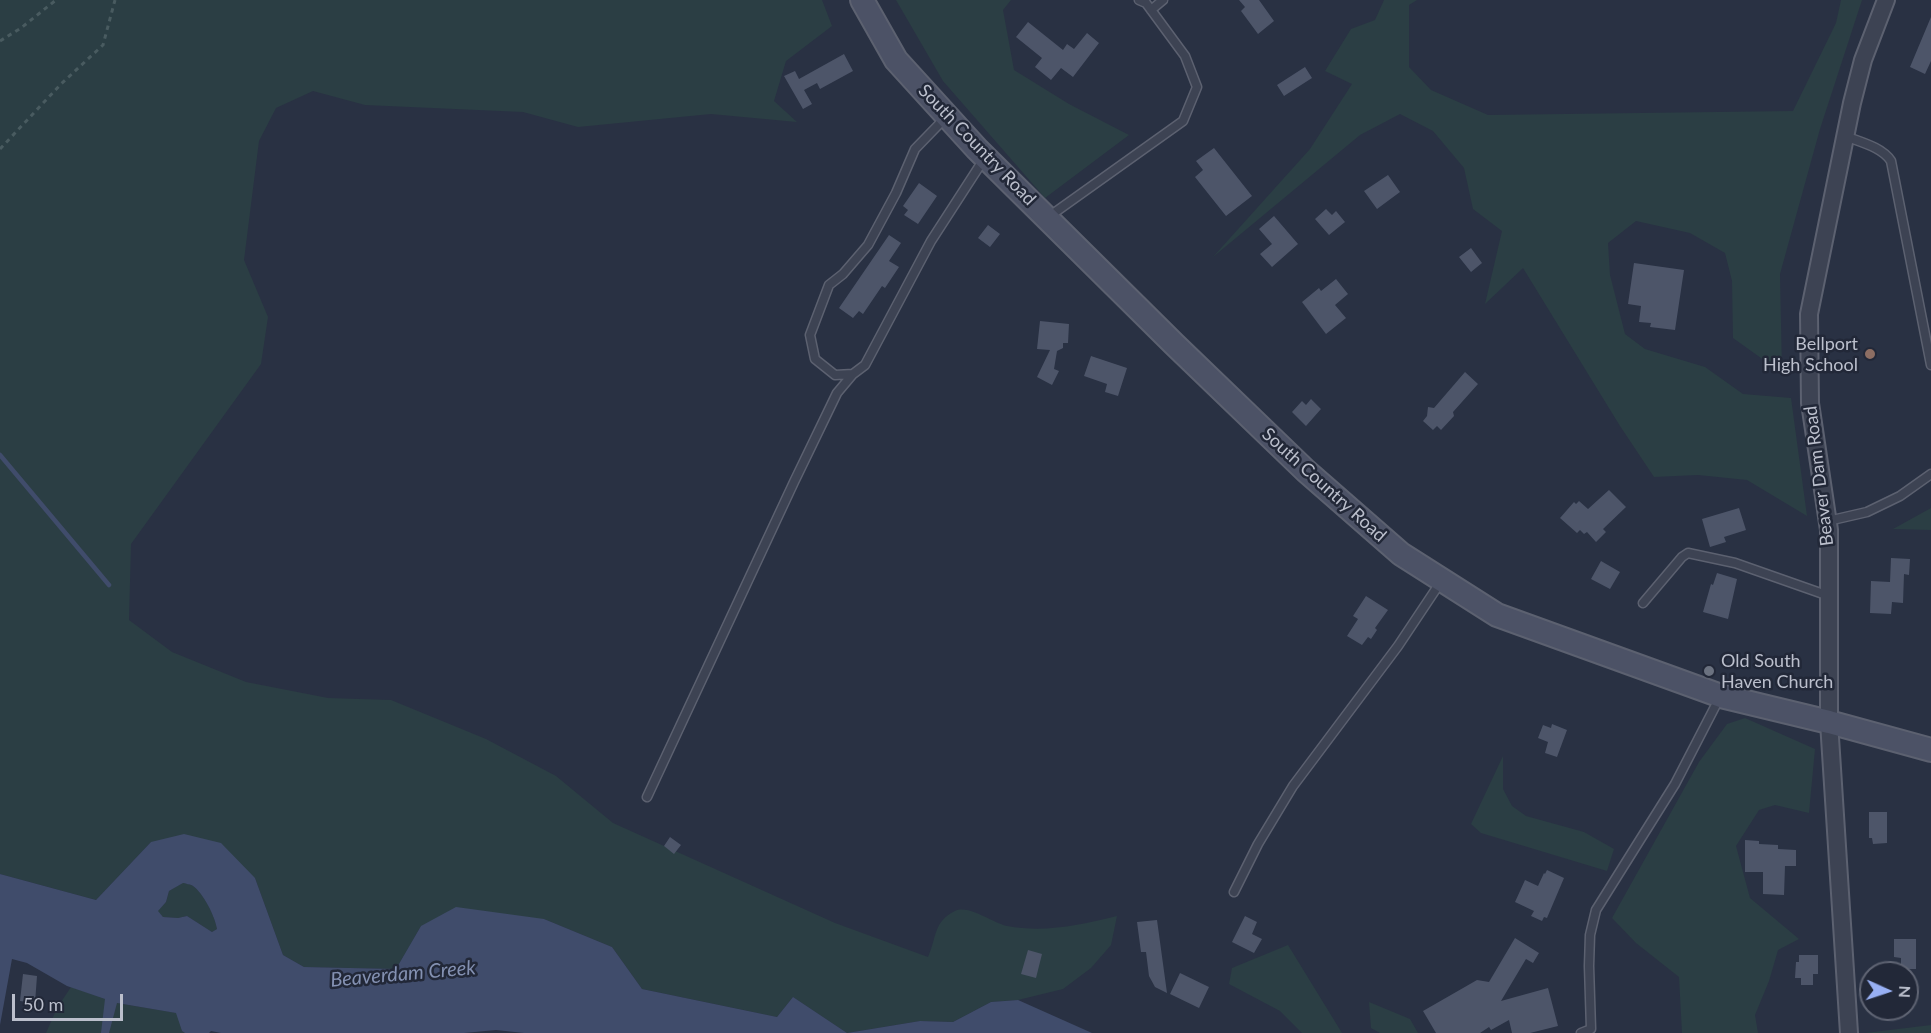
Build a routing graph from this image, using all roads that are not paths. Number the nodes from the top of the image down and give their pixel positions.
1 (862, 0) edge
2 (1139, 0) edge
3 (1163, 0) edge
4 (1886, 0) edge
5 (1151, 10) junction
6 (947, 116) junction
7 (1845, 136) junction
8 (985, 158) junction
9 (1047, 218) junction
10 (1931, 365) edge
11 (853, 374) junction
12 (1931, 474) edge
13 (1828, 521) junction
14 (1443, 580) junction
15 (1829, 596) junction
16 (1643, 603) dead end
17 (1721, 696) junction
18 (1829, 722) junction
19 (1931, 750) edge
20 (647, 797) dead end
21 (1234, 892) dead end
22 (1581, 1033) edge
23 (1849, 1033) edge

1 - 6 main road, South Country Road
2 - 5 lane
3 - 5 lane
4 - 7 street, Beaver Dam Road
5 - 9 lane
6 - 8 main road, South Country Road
6 - 11 lane
7 - 10 lane
7 - 13 street, Beaver Dam Road
8 - 9 main road, South Country Road
8 - 11 lane
9 - 14 main road, South Country Road
11 - 20 lane
12 - 13 lane
13 - 15 street, Beaver Dam Road
14 - 17 main road, South Country Road
14 - 21 lane
15 - 16 lane
15 - 18 street, Beaver Dam Road
17 - 18 main road, South Country Road
17 - 22 lane
18 - 19 main road, South Country Road
18 - 23 street, Beaver Dam Road

